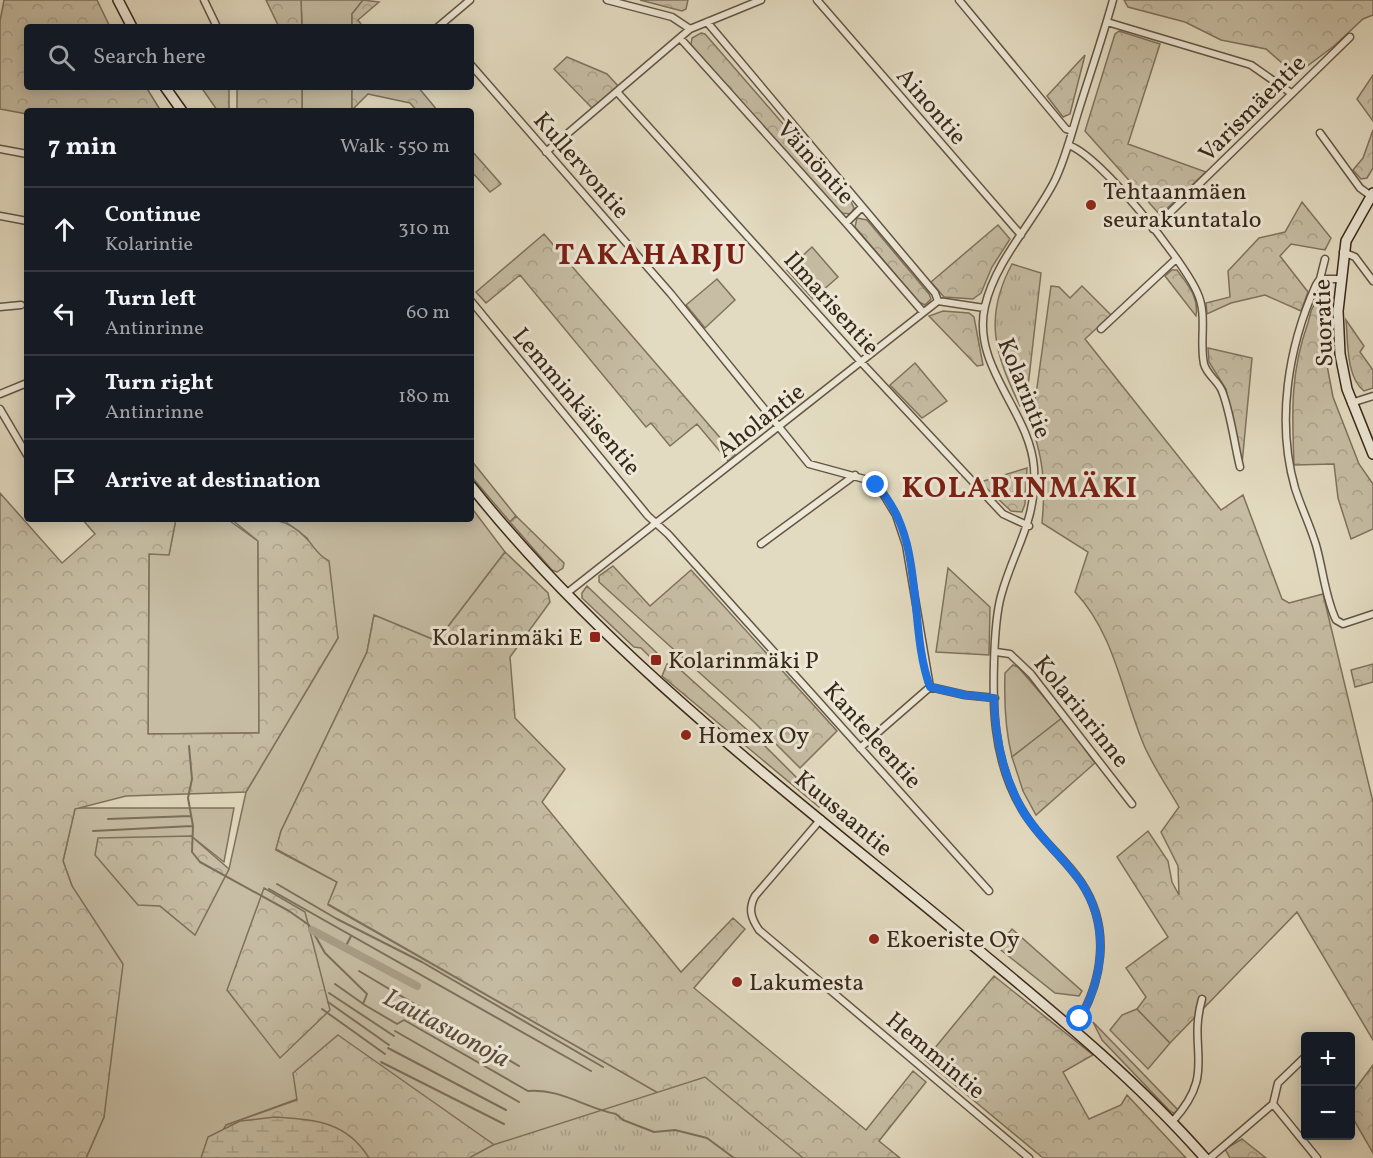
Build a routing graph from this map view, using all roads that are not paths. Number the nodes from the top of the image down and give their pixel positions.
1 (118, 0) edge
2 (204, 0) edge
3 (470, 0) edge
4 (607, 0) edge
5 (761, 0) edge
6 (817, 0) edge
7 (959, 0) edge
8 (1113, 0) edge
9 (707, 22) junction
10 (1107, 22) junction
11 (130, 24) edge
12 (216, 24) edge
13 (442, 24) edge
14 (690, 29) junction
15 (1350, 37) dead end
16 (680, 38) junction
17 (474, 68) edge
18 (167, 90) edge
19 (618, 93) junction
20 (1291, 93) junction
21 (180, 108) edge
22 (1072, 131) junction
23 (1320, 133) dead end
24 (1068, 145) junction
25 (0, 149) edge
26 (546, 152) junction
27 (24, 153) edge
28 (1372, 195) edge
29 (862, 207) junction
30 (0, 216) edge
31 (24, 220) edge
32 (846, 223) junction
33 (1153, 229) junction
34 (1021, 235) junction
35 (1343, 252) junction
36 (1176, 259) junction
37 (1325, 259) dead end
38 (1320, 279) junction
39 (1340, 279) junction
40 (1373, 281) edge
41 (938, 301) junction
42 (21, 305) dead end
43 (474, 305) edge
44 (0, 307) edge
45 (984, 308) junction
46 (923, 312) junction
47 (1101, 329) dead end
48 (861, 362) junction
49 (24, 384) edge
50 (0, 394) edge
51 (1373, 396) edge
52 (1351, 403) junction
53 (0, 409) edge
54 (780, 428) junction
55 (24, 450) edge
56 (1373, 454) edge
57 (1240, 467) dead end
58 (855, 475) junction
59 (474, 489) edge
60 (657, 524) junction
61 (1029, 526) junction
62 (761, 544) dead end
63 (567, 593) junction
64 (1373, 614) edge
65 (996, 652) junction
66 (930, 687) junction
67 (994, 698) junction
68 (860, 748) junction
69 (1132, 804) dead end
70 (821, 819) junction
71 (989, 891) dead end
72 (1202, 999) dead end
73 (1074, 1028) junction
74 (1301, 1060) edge
75 (1273, 1104) junction
76 (1172, 1122) junction
77 (1029, 1158) edge
78 (1205, 1158) edge
79 (1210, 1158) edge
80 (1317, 1158) edge

1 - 11 main road
2 - 12 street
3 - 13 street
4 - 14 street
5 - 9 street
6 - 34 street, Ainontie
7 - 22 street
8 - 10 street, Kolarintie
9 - 14 street
9 - 29 street, Väinöntie
10 - 20 street
10 - 22 street, Kolarintie
14 - 16 street
15 - 20 street, Varismäentie
16 - 19 street
16 - 32 street, Väinöntie
17 - 26 street, Kullervontie
18 - 21 main road
19 - 26 street
19 - 48 street, Ilmarisentie
20 - 33 street, Varismäentie
22 - 24 street, Kolarintie
23 - 28 street
24 - 33 street
24 - 34 street, Kolarintie
25 - 27 street
26 - 54 street, Kullervontie
28 - 35 main road, Suoratie
29 - 32 street
29 - 41 street, Väinöntie
30 - 31 street
32 - 46 street, Väinöntie
33 - 36 street
34 - 45 street, Kolarintie
35 - 39 main road, Suoratie
35 - 40 street
36 - 47 street
36 - 57 street
37 - 38 street
38 - 39 street
38 - 64 street
39 - 52 main road, Suoratie
41 - 45 street
41 - 46 street, Aholantie
42 - 44 street
43 - 60 street, Lemminkäisentie
45 - 61 street, Kolarintie
46 - 48 street, Aholantie
48 - 54 street, Aholantie
48 - 61 street, Ilmarisentie
49 - 50 street
51 - 52 street
52 - 56 main road, Suoratie
53 - 55 street
54 - 58 street, Kullervontie
54 - 60 street, Aholantie
58 - 62 street
58 - 66 street, Kullervontie
59 - 63 main road, Kuusaantie
60 - 63 street, Aholantie
60 - 68 street, Kanteleentie
61 - 65 street, Kolarintie
63 - 70 main road, Kuusaantie
65 - 67 street, Kolarintie
65 - 69 street, Kolarinrinne
66 - 67 street
66 - 68 street
67 - 73 street, Kolarintie
68 - 71 street, Kanteleentie
70 - 73 main road, Kuusaantie
70 - 77 street, Hemmintie
72 - 76 street
73 - 76 main road, Kuusaantie
74 - 75 street
75 - 79 street
75 - 80 street
76 - 78 main road, Kuusaantie

